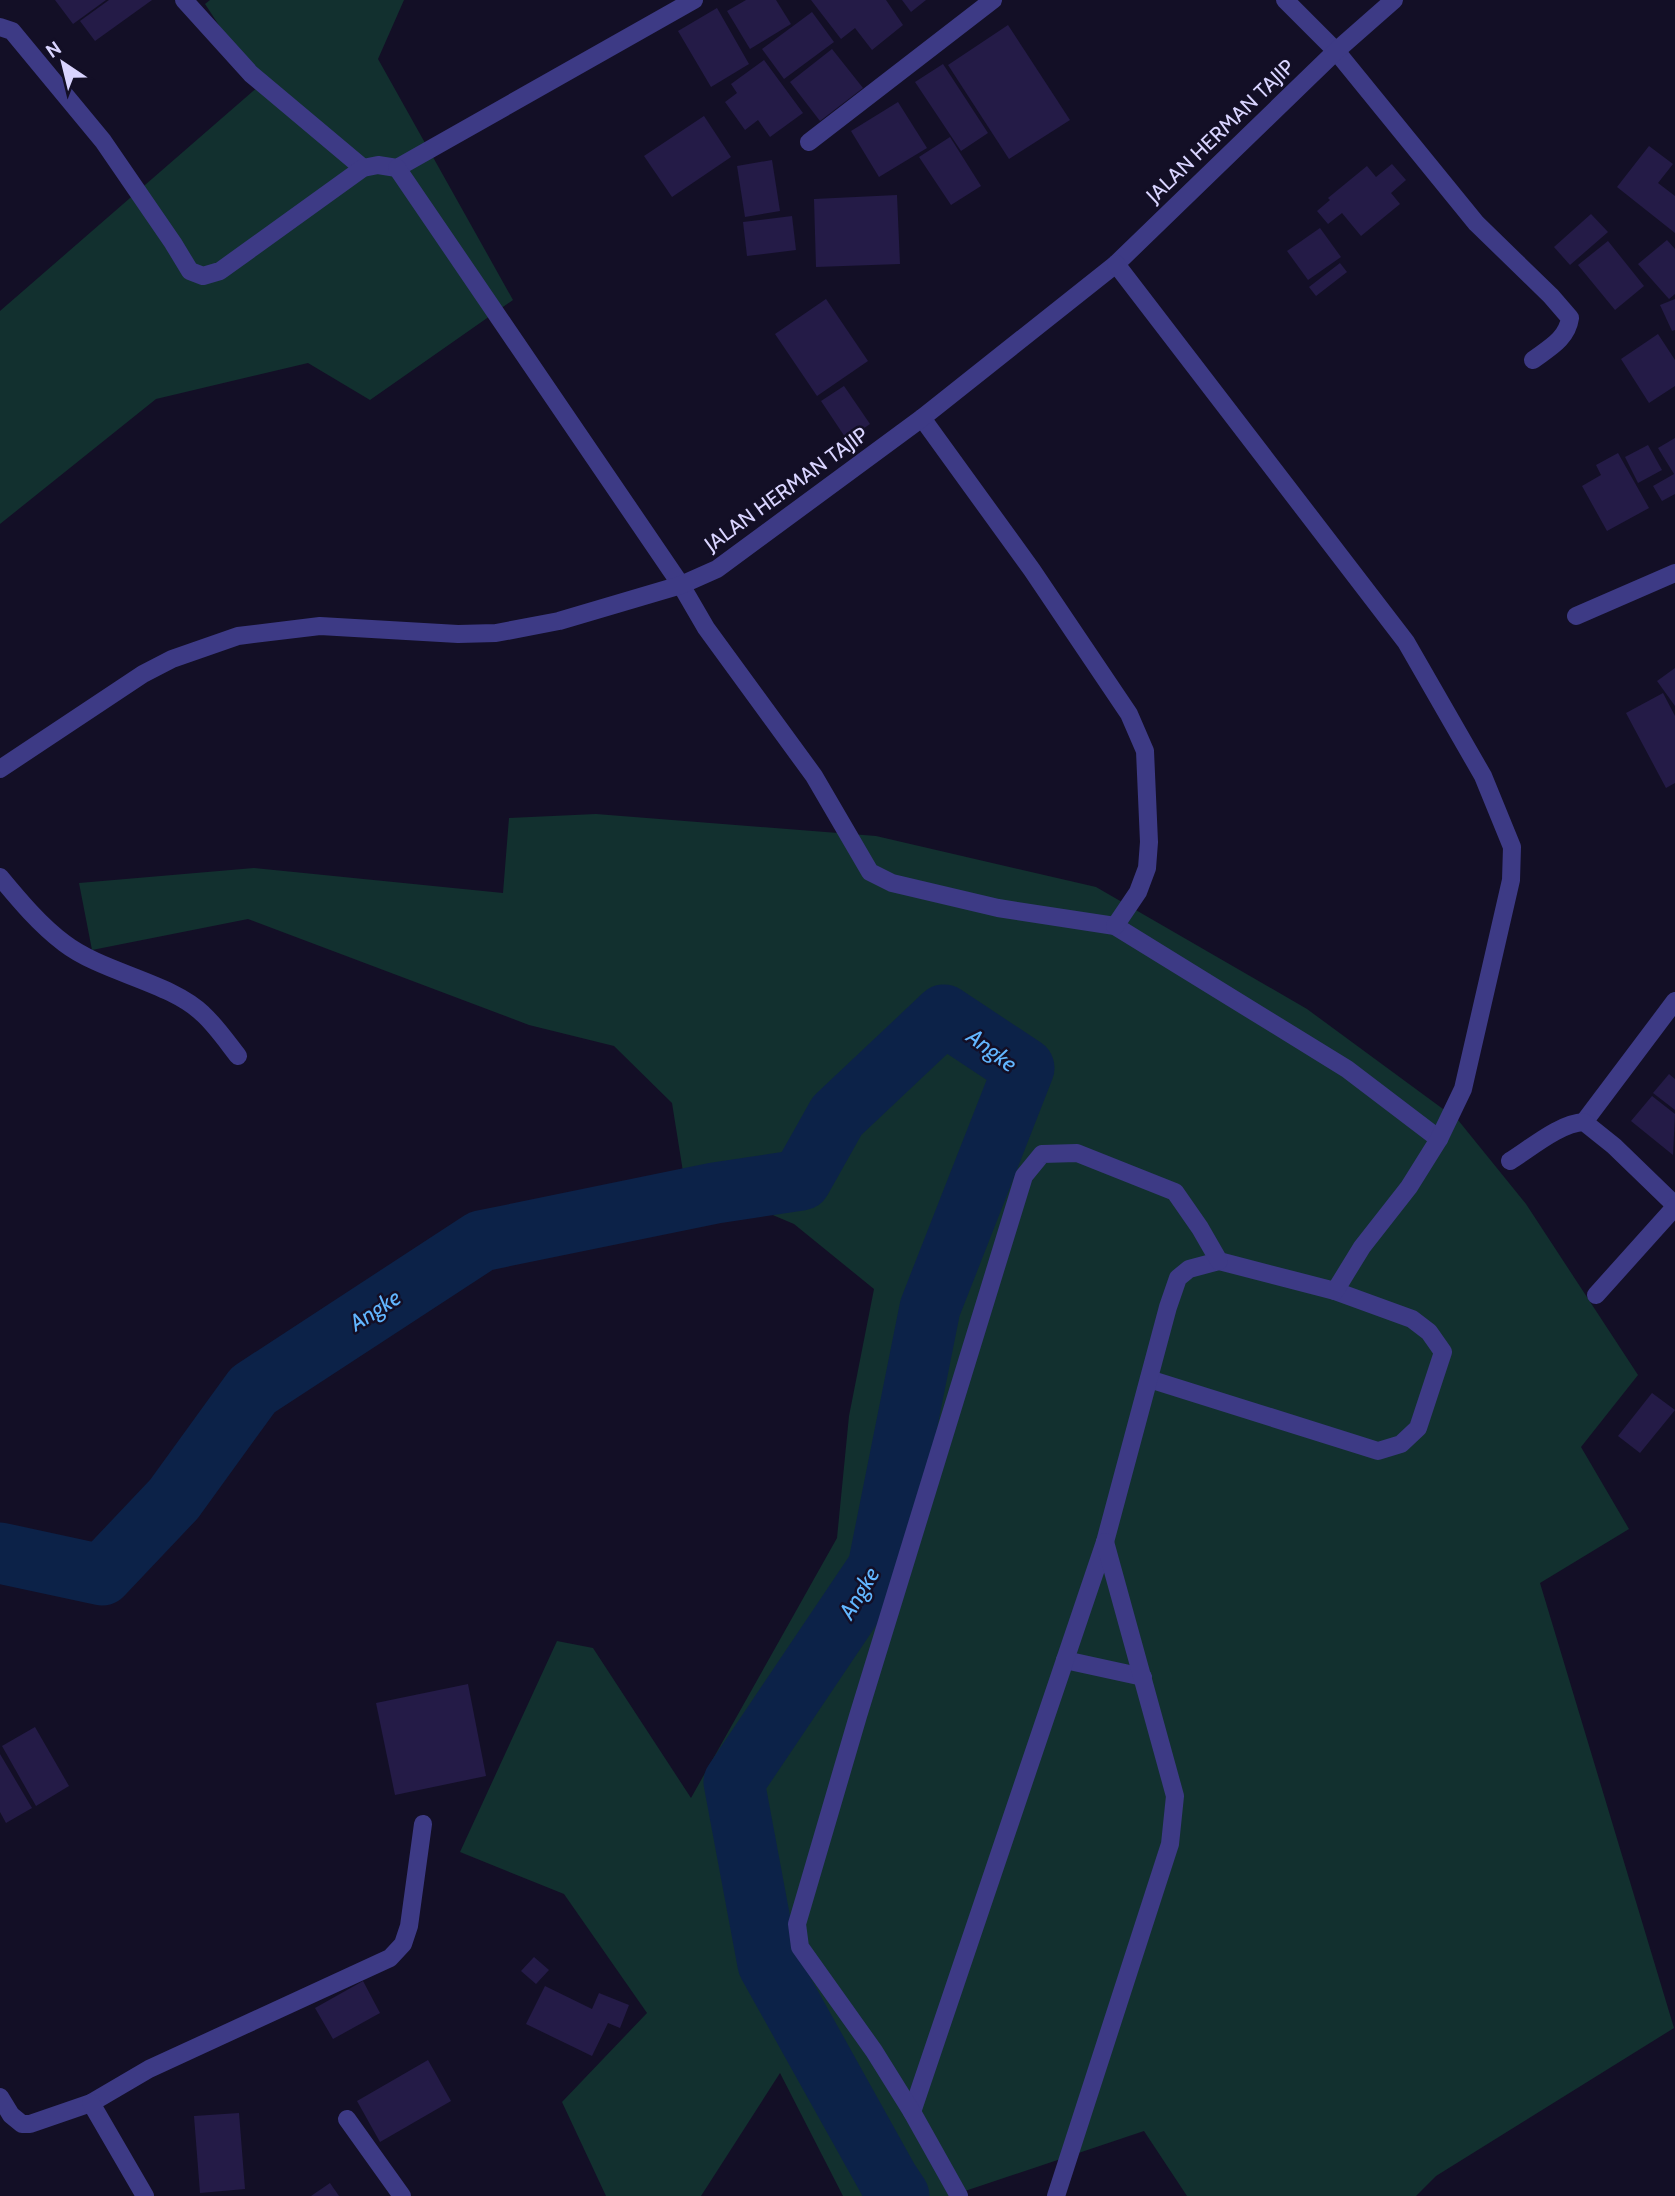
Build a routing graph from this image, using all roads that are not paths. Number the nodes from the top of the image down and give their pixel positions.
1 (184, 0) edge
2 (694, 0) edge
3 (993, 0) edge
4 (1285, 0) edge
5 (1394, 0) edge
6 (0, 27) edge
7 (1336, 51) junction
8 (809, 142) dead end
9 (363, 168) junction
10 (397, 168) junction
11 (1116, 264) junction
12 (1533, 360) dead end
13 (922, 418) junction
14 (1675, 573) edge
15 (681, 585) junction
16 (1576, 616) dead end
17 (0, 769) edge
18 (0, 877) edge
19 (1115, 926) junction
20 (1675, 1001) edge
21 (238, 1056) dead end
22 (1584, 1122) junction
23 (1439, 1139) junction
24 (1510, 1161) dead end
25 (1675, 1206) edge
26 (1219, 1261) junction
27 (1335, 1291) junction
28 (1596, 1295) dead end
29 (1149, 1379) junction
30 (1105, 1542) junction
31 (1065, 1660) junction
32 (1143, 1677) junction
33 (423, 1824) dead end
34 (0, 2097) edge
35 (91, 2103) junction
36 (912, 2112) junction
37 (348, 2119) dead end
38 (145, 2196) edge
39 (402, 2196) edge
40 (959, 2196) edge
41 (1056, 2196) edge

1 - 9 street
2 - 10 street
3 - 8 street
4 - 7 street
5 - 7 street, JALAN HERMAN TAJIP
6 - 9 street
7 - 11 street, JALAN HERMAN TAJIP
7 - 12 street
9 - 10 street
10 - 15 street
11 - 13 street, JALAN HERMAN TAJIP
11 - 23 street
13 - 15 street, JALAN HERMAN TAJIP
13 - 19 street
14 - 16 street
15 - 17 street, JALAN HERMAN TAJIP
15 - 19 street
18 - 21 street
19 - 23 street
20 - 22 street
22 - 24 street
22 - 25 street
23 - 27 street
25 - 28 street
26 - 27 street
26 - 29 street
26 - 36 street
27 - 29 street
29 - 30 street
30 - 31 street
30 - 32 street
31 - 32 street
31 - 36 street
32 - 41 street
33 - 35 street
34 - 35 street
35 - 38 street
36 - 40 street
37 - 39 street

